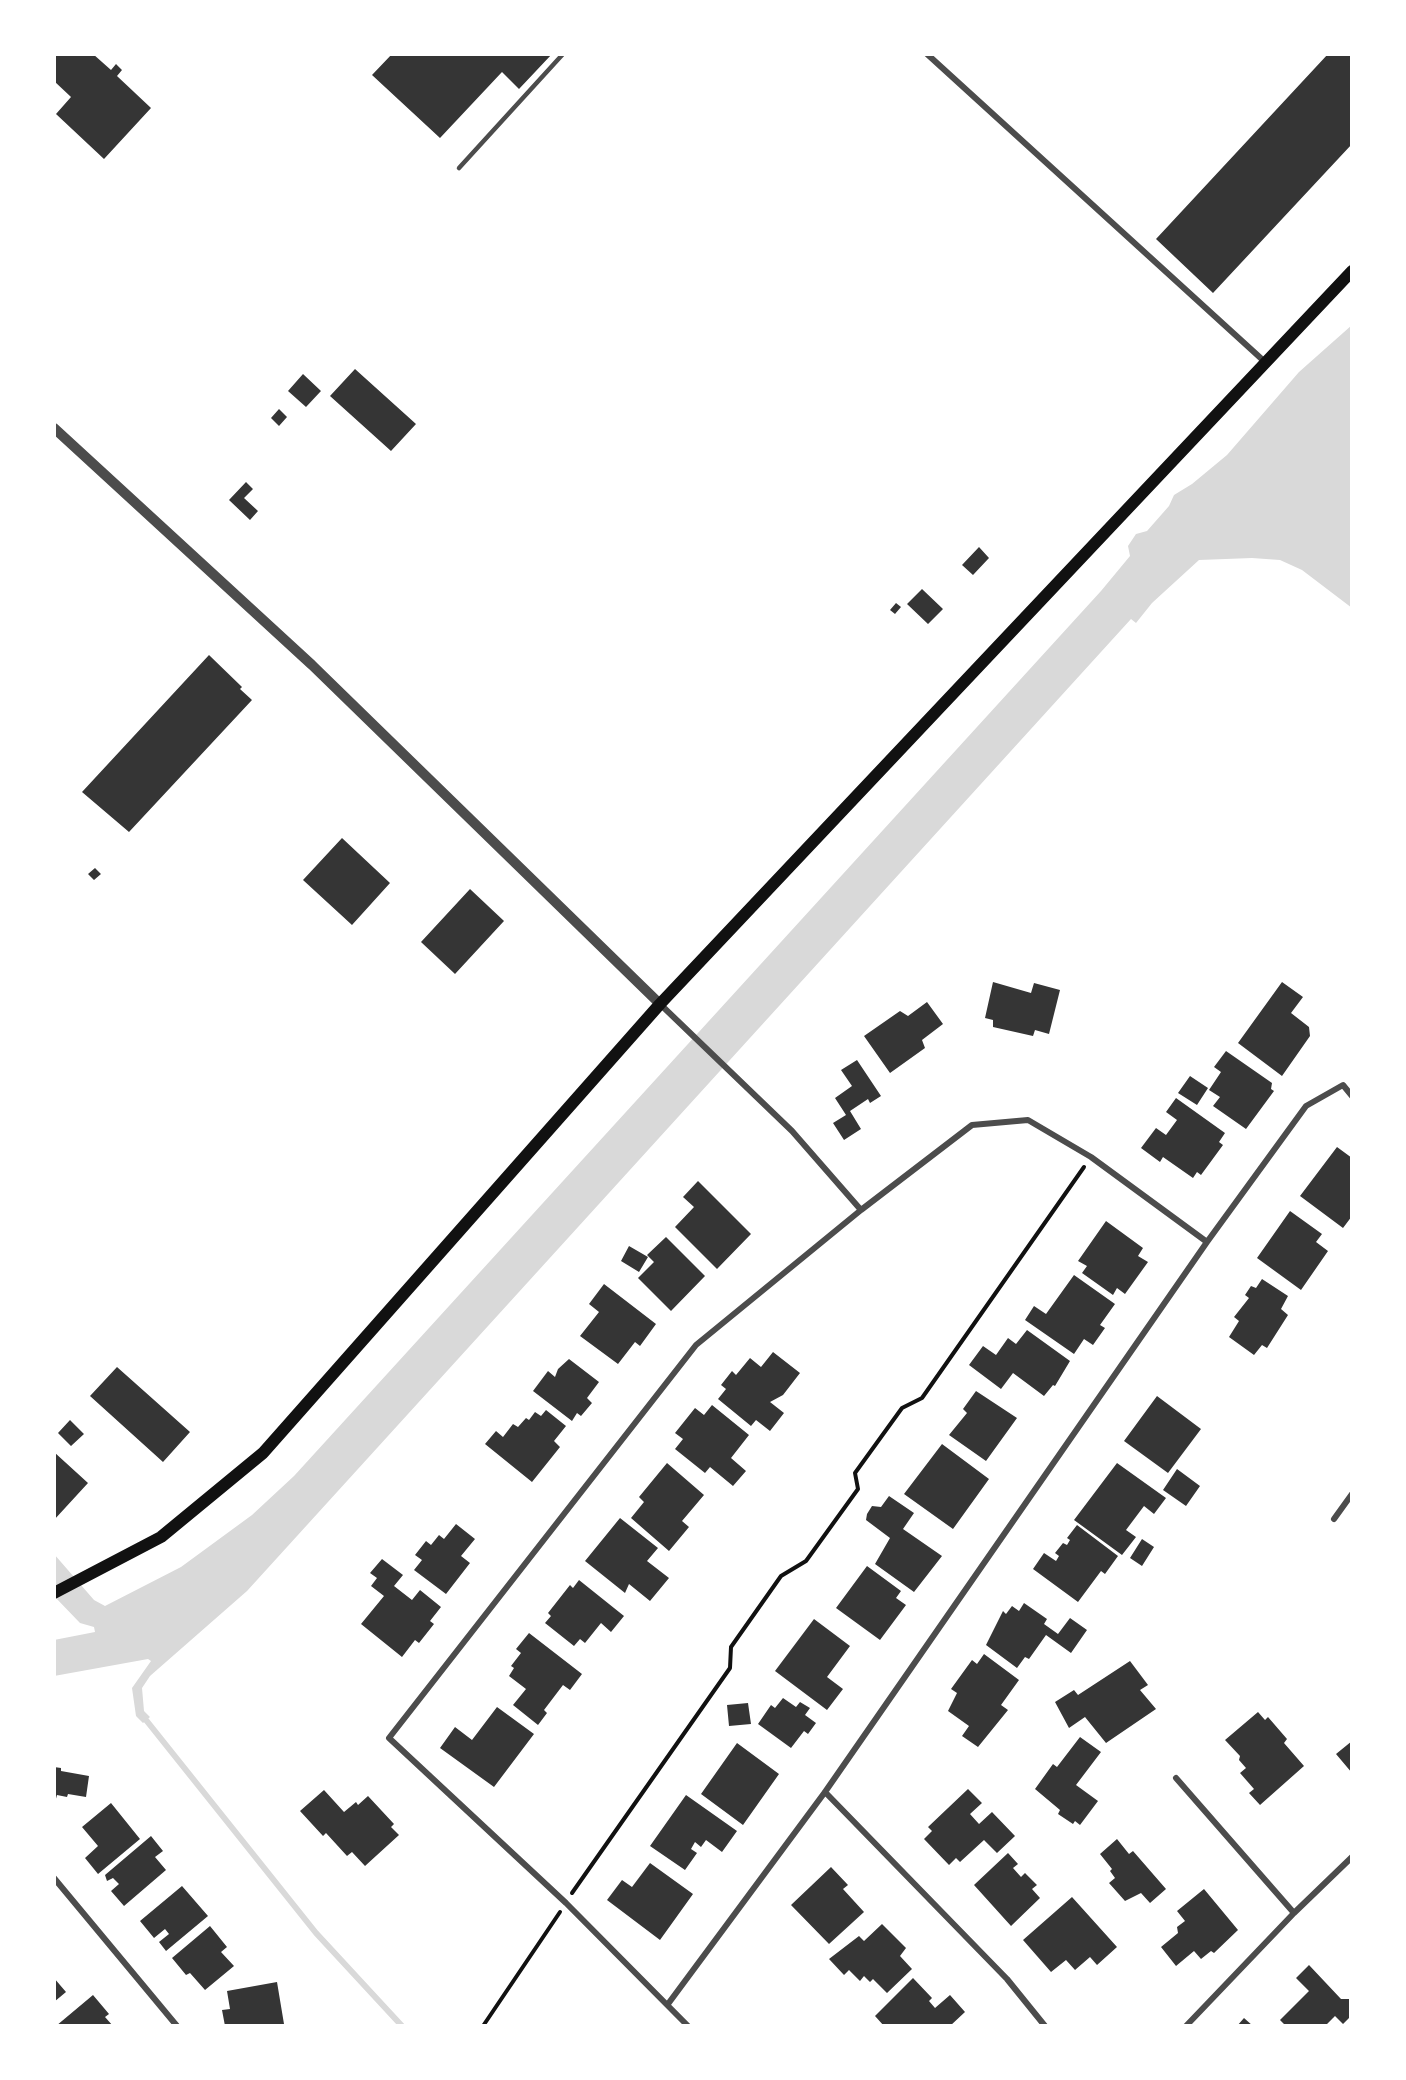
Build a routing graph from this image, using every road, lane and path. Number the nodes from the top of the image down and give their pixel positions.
1 (563, 54) edge
2 (927, 54) edge
3 (459, 168) dead end
4 (1352, 271) edge
5 (1265, 362) junction
6 (54, 428) edge
7 (660, 1004) junction
8 (1352, 1096) edge
9 (1091, 1157) junction
10 (861, 1210) junction
11 (1208, 1242) junction
12 (1352, 1494) edge
13 (1334, 1519) dead end
14 (54, 1593) edge
15 (1176, 1778) dead end
16 (825, 1792) junction
17 (1352, 1857) edge
18 (54, 1878) edge
19 (566, 1903) junction
20 (1294, 1913) junction
21 (668, 2004) junction
22 (177, 2026) edge
23 (483, 2026) edge
24 (688, 2026) edge
25 (1045, 2026) edge
26 (1186, 2026) edge

1 - 3 lane
2 - 5 street
4 - 5 main road
5 - 7 main road
6 - 7 street
7 - 10 street
7 - 14 main road
8 - 11 street
9 - 10 street
9 - 11 street
9 - 19 path
10 - 19 street
11 - 16 street
12 - 13 street
15 - 20 street
16 - 21 street
16 - 25 street
17 - 20 street
18 - 22 street
19 - 21 street
19 - 23 path
20 - 26 street
21 - 24 street

